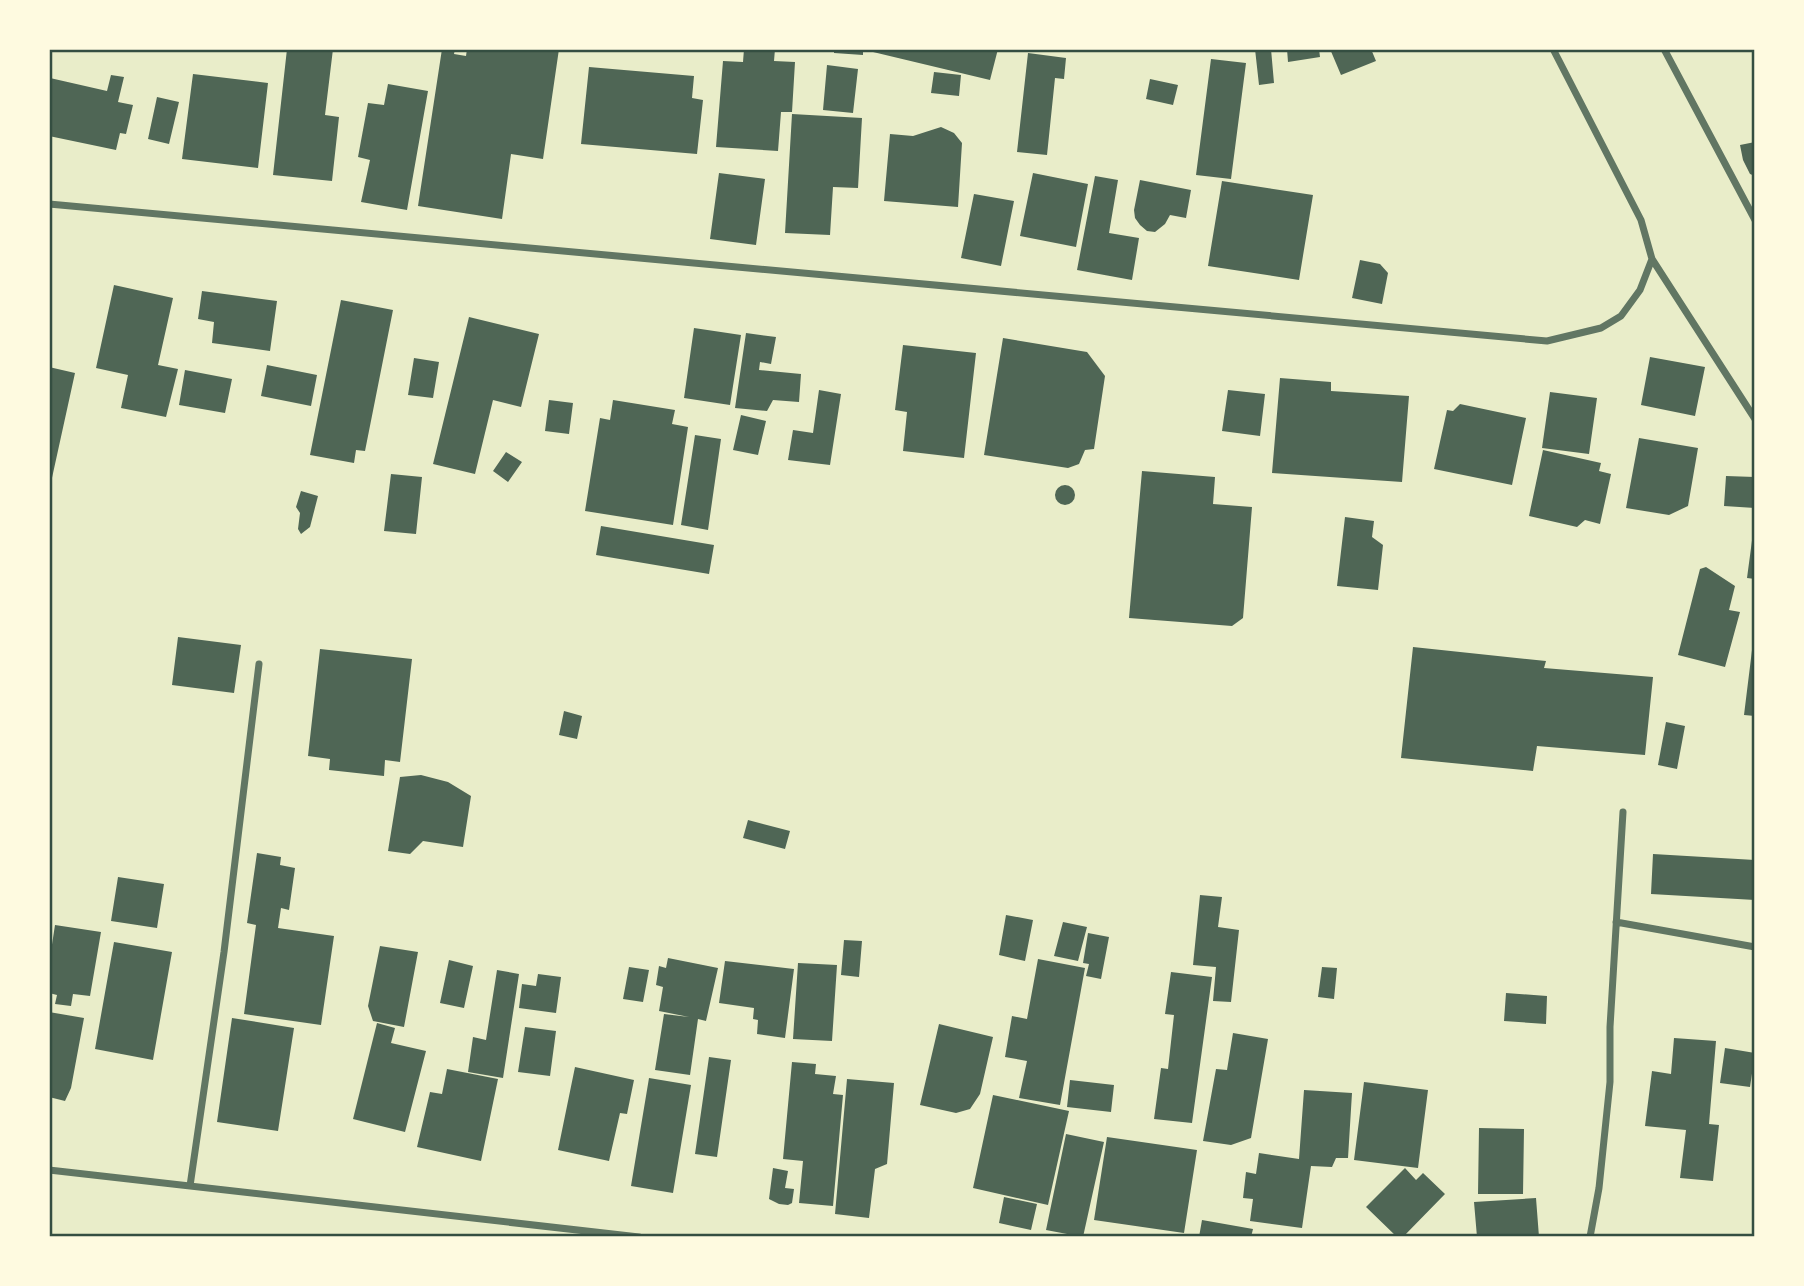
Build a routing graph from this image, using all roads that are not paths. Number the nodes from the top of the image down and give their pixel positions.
1 (1553, 49) edge
2 (1664, 49) edge
3 (49, 204) edge
4 (1755, 220) edge
5 (1652, 259) junction
6 (1755, 419) edge
7 (259, 664) dead end
8 (1623, 812) dead end
9 (1616, 922) junction
10 (1755, 947) edge
11 (49, 1170) edge
12 (190, 1186) junction
13 (639, 1237) edge
14 (1590, 1237) edge

1 - 5 street
2 - 4 street
3 - 5 street
5 - 6 street
7 - 12 street
8 - 9 street
9 - 10 street
9 - 14 street
11 - 12 street
12 - 13 street

